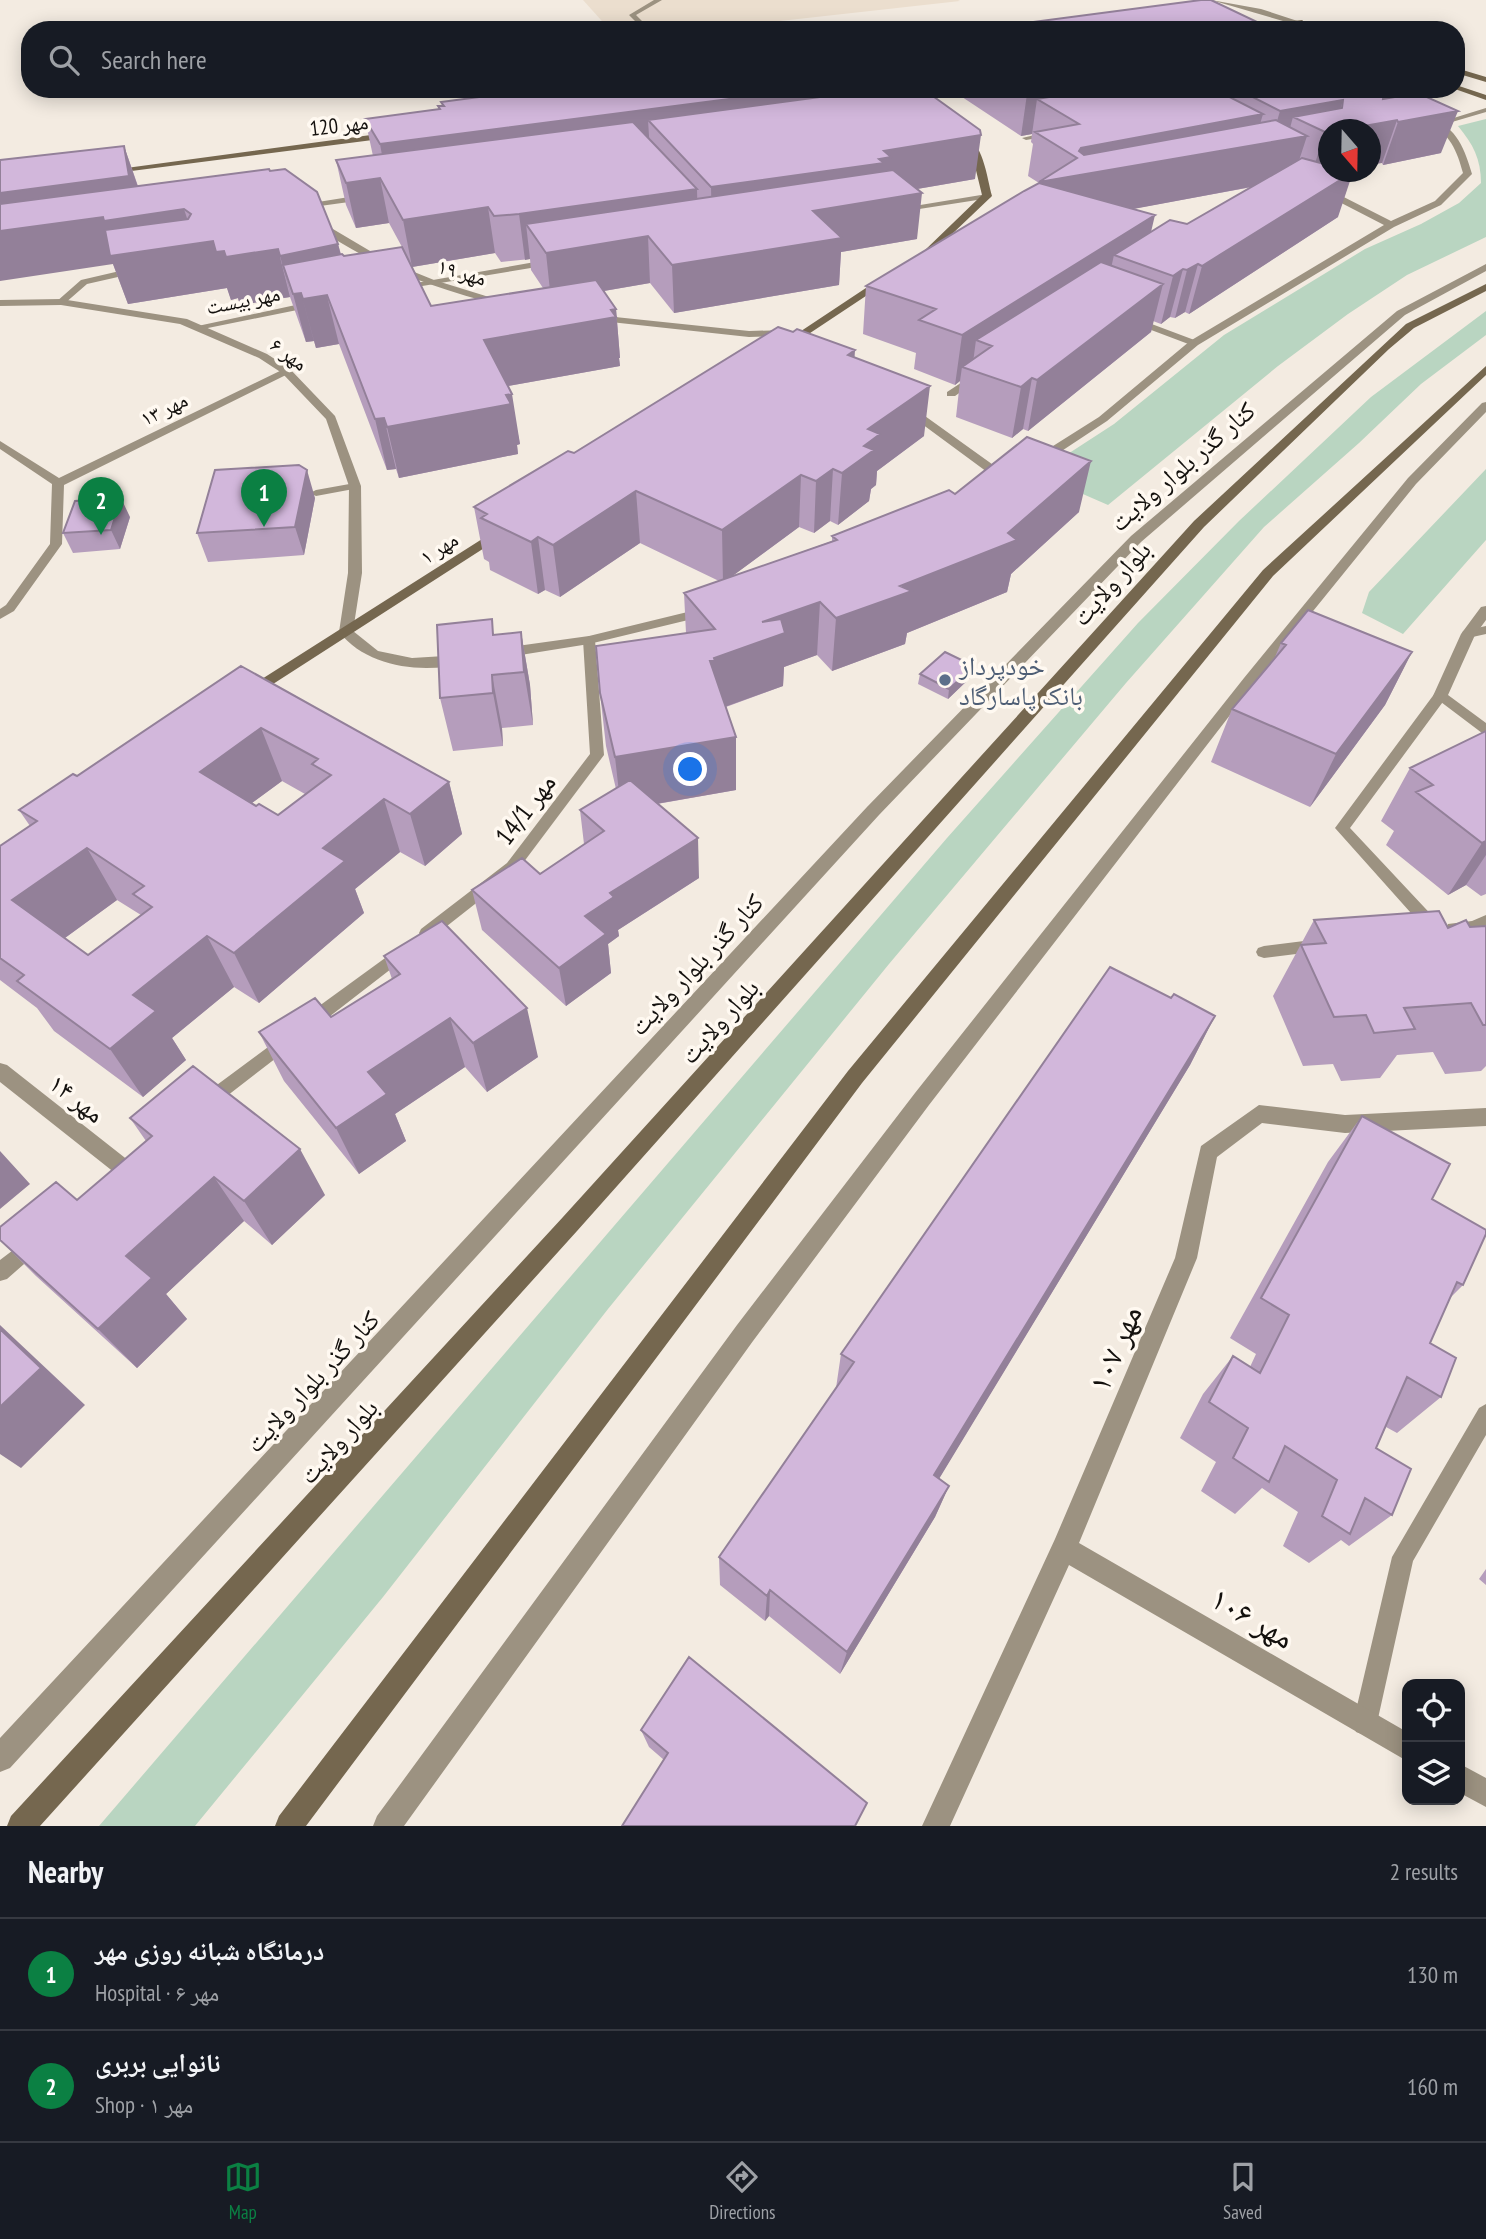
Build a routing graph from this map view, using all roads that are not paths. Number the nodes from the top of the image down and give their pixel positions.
1 (659, 0) edge
2 (1214, 0) edge
3 (638, 21) edge
4 (1296, 21) edge
5 (1465, 73) edge
6 (1486, 80) edge
7 (1465, 90) edge
8 (1486, 97) edge
9 (1486, 110) edge
10 (1432, 123) joint
11 (960, 124) edge
12 (1066, 131) edge
13 (405, 134) edge
14 (1026, 138) edge
15 (103, 172) edge
16 (1308, 183) edge
17 (379, 195) edge
18 (987, 196) junction
19 (297, 206) junction
20 (283, 208) edge
21 (894, 210) edge
22 (1391, 225) junction
23 (560, 261) edge
24 (1486, 267) edge
25 (145, 269) edge
26 (425, 281) junction
27 (1486, 287) edge
28 (385, 289) edge
29 (331, 300) edge
30 (61, 302) junction
31 (0, 303) edge
32 (523, 308) edge
33 (1124, 316) edge
34 (590, 317) edge
35 (198, 327) junction
36 (809, 337) junction
37 (1194, 343) junction
38 (769, 355) edge
39 (1486, 369) edge
40 (286, 370) junction
41 (985, 371) edge
42 (951, 394) dead end
43 (901, 403) edge
44 (1486, 405) edge
45 (0, 444) edge
46 (58, 482) junction
47 (355, 486) junction
48 (316, 493) dead end
49 (517, 520) edge
50 (715, 610) edge
51 (1486, 610) edge
52 (0, 615) edge
53 (1486, 630) edge
54 (346, 632) junction
55 (1468, 634) junction
56 (589, 640) junction
57 (1440, 696) junction
58 (242, 698) edge
59 (1482, 736) edge
60 (1486, 920) edge
61 (1435, 929) junction
62 (1409, 933) edge
63 (1343, 942) edge
64 (1264, 952) dead end
65 (0, 1072) edge
66 (198, 1109) edge
67 (1486, 1117) edge
68 (123, 1167) edge
69 (41, 1237) edge
70 (0, 1272) edge
71 (1486, 1415) edge
72 (1064, 1548) junction
73 (1365, 1723) junction
74 (1402, 1744) edge
75 (0, 1758) edge
76 (1465, 1780) edge
77 (1486, 1793) edge
78 (21, 1826) edge
79 (289, 1826) edge
80 (387, 1826) edge
81 (936, 1826) edge

1 - 3 lane
2 - 4 street
5 - 6 main road
7 - 8 main road
9 - 10 lane
10 - 22 street
11 - 18 main road
12 - 14 lane
13 - 15 main road, مهر 120
16 - 22 street
17 - 19 street
18 - 21 lane
18 - 36 main road
19 - 20 street
19 - 26 street, مهر ۱۹
22 - 37 street
23 - 26 lane
24 - 75 street, کنار گذر بلوار ولایت
25 - 30 lane
26 - 28 lane
26 - 32 street, مهر ۱۹
27 - 78 main road, بلوار ولایت
29 - 35 lane, مهر بیست
30 - 31 street, مهر ۶
30 - 35 street, مهر ۶
33 - 37 lane
34 - 36 street
35 - 40 street, مهر ۶
36 - 38 main road
37 - 43 street
39 - 79 main road
40 - 46 lane, مهر ۱۳
40 - 47 street, مهر ۶
41 - 42 lane
44 - 80 street
45 - 46 lane
46 - 52 lane
47 - 48 lane
47 - 54 street, مهر ۶
49 - 54 main road, مهر ۱
50 - 56 street
51 - 55 street
53 - 55 lane
54 - 56 street
54 - 58 main road, مهر ۱
55 - 57 street
56 - 66 lane, مهر 14/1
57 - 59 street
57 - 61 lane
60 - 61 lane
61 - 62 lane
63 - 64 lane
65 - 68 street, مهر ۱۴
67 - 72 street, مهر ۱۰۷
69 - 70 lane
71 - 73 lane
72 - 73 street, مهر ۱۰۶
72 - 81 street, مهر ۱۰۷
73 - 74 street, مهر ۱۰۶
76 - 77 street

